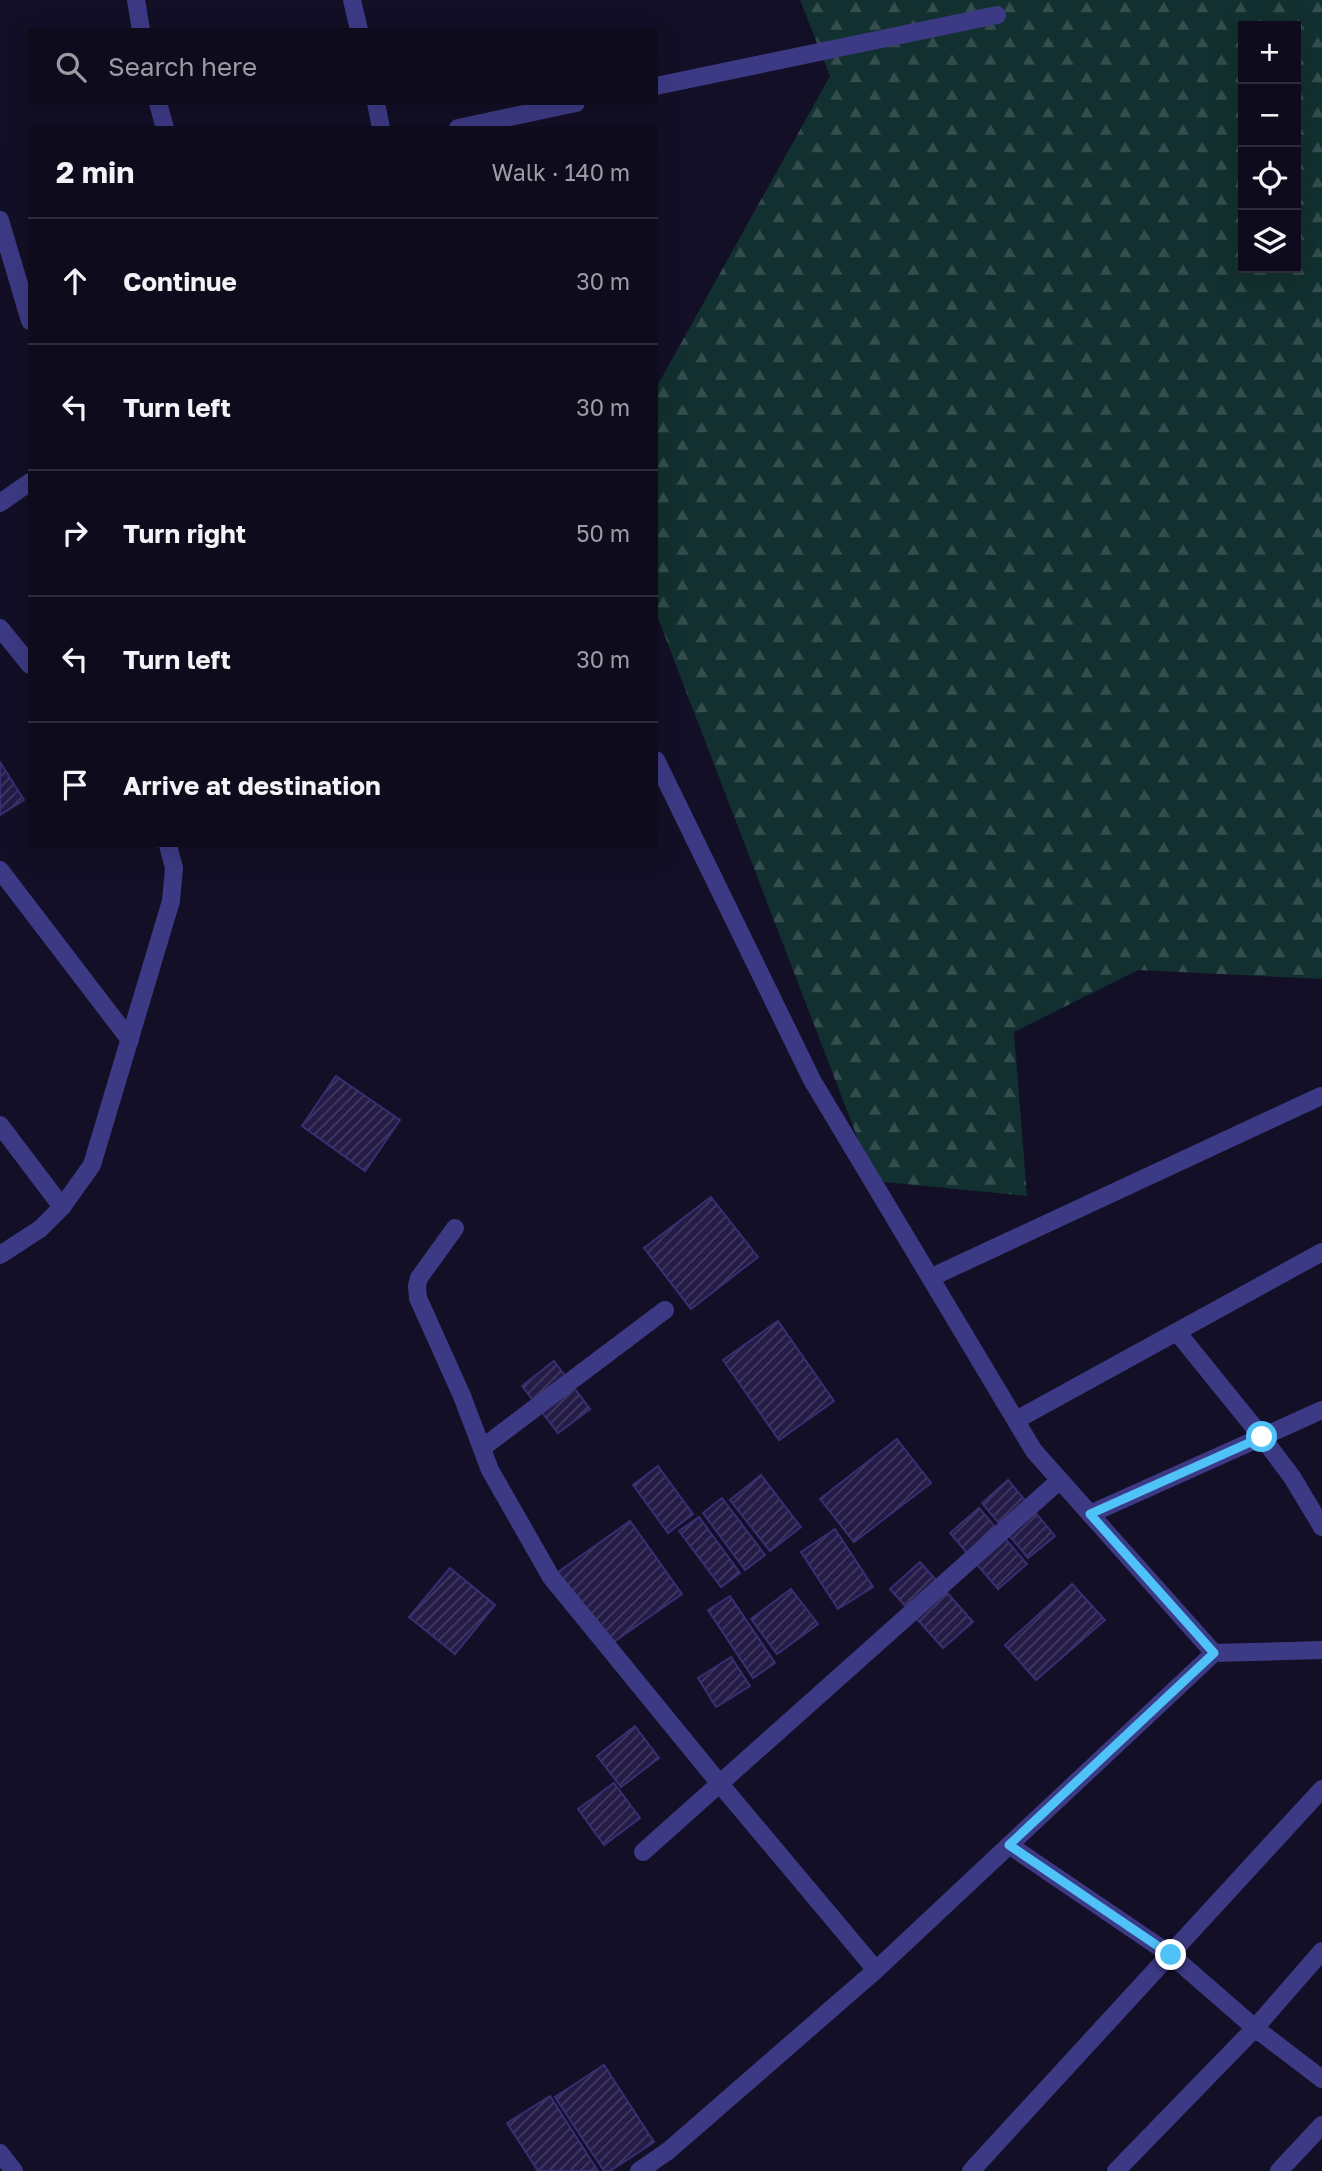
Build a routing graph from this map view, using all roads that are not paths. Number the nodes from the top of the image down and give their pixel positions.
1 (136, 0) edge
2 (352, 0) edge
3 (997, 15) dead end
4 (141, 28) edge
5 (359, 28) edge
6 (658, 86) edge
7 (159, 105) edge
8 (376, 105) edge
9 (567, 105) edge
10 (164, 126) edge
11 (382, 126) edge
12 (467, 126) edge
13 (0, 220) edge
14 (28, 314) edge
15 (28, 483) edge
16 (0, 503) edge
17 (0, 628) edge
18 (28, 663) edge
19 (658, 764) edge
20 (169, 847) edge
21 (0, 870) edge
22 (130, 1040) junction
23 (1321, 1096) edge
24 (0, 1125) edge
25 (62, 1208) junction
26 (455, 1228) dead end
27 (1322, 1252) edge
28 (0, 1255) edge
29 (932, 1277) junction
30 (665, 1310) dead end
31 (1177, 1332) junction
32 (1322, 1410) edge
33 (1016, 1420) junction
34 (1262, 1437) junction
35 (482, 1448) junction
36 (1060, 1480) junction
37 (1090, 1514) junction
38 (1322, 1527) edge
39 (1322, 1650) edge
40 (1214, 1653) junction
41 (720, 1784) junction
42 (1322, 1789) edge
43 (1009, 1845) junction
44 (643, 1852) dead end
45 (1322, 1951) edge
46 (1171, 1955) junction
47 (876, 1970) junction
48 (1255, 2028) junction
49 (1322, 2078) edge
50 (1322, 2125) edge
51 (0, 2153) edge
52 (14, 2171) edge
53 (639, 2171) edge
54 (971, 2171) edge
55 (1116, 2171) edge
56 (1279, 2171) edge

1 - 4 street
2 - 5 street
3 - 6 street
7 - 10 street
8 - 11 street
9 - 12 street
13 - 14 street
15 - 16 street
17 - 18 street
19 - 29 street
20 - 22 street
21 - 22 street
22 - 25 street
23 - 29 street
24 - 25 street
25 - 28 street
26 - 35 street
27 - 31 street
29 - 33 street
30 - 35 street
31 - 33 street
31 - 34 street
32 - 34 street
33 - 36 street
34 - 37 street
34 - 38 street
35 - 41 street
36 - 37 street
36 - 41 street
37 - 40 street
39 - 40 street
40 - 43 street
41 - 44 street
41 - 47 street
42 - 46 street
43 - 46 street
43 - 47 street
45 - 48 street
46 - 48 street
46 - 54 street
47 - 53 street
48 - 49 street
48 - 55 street
50 - 56 street
51 - 52 street

